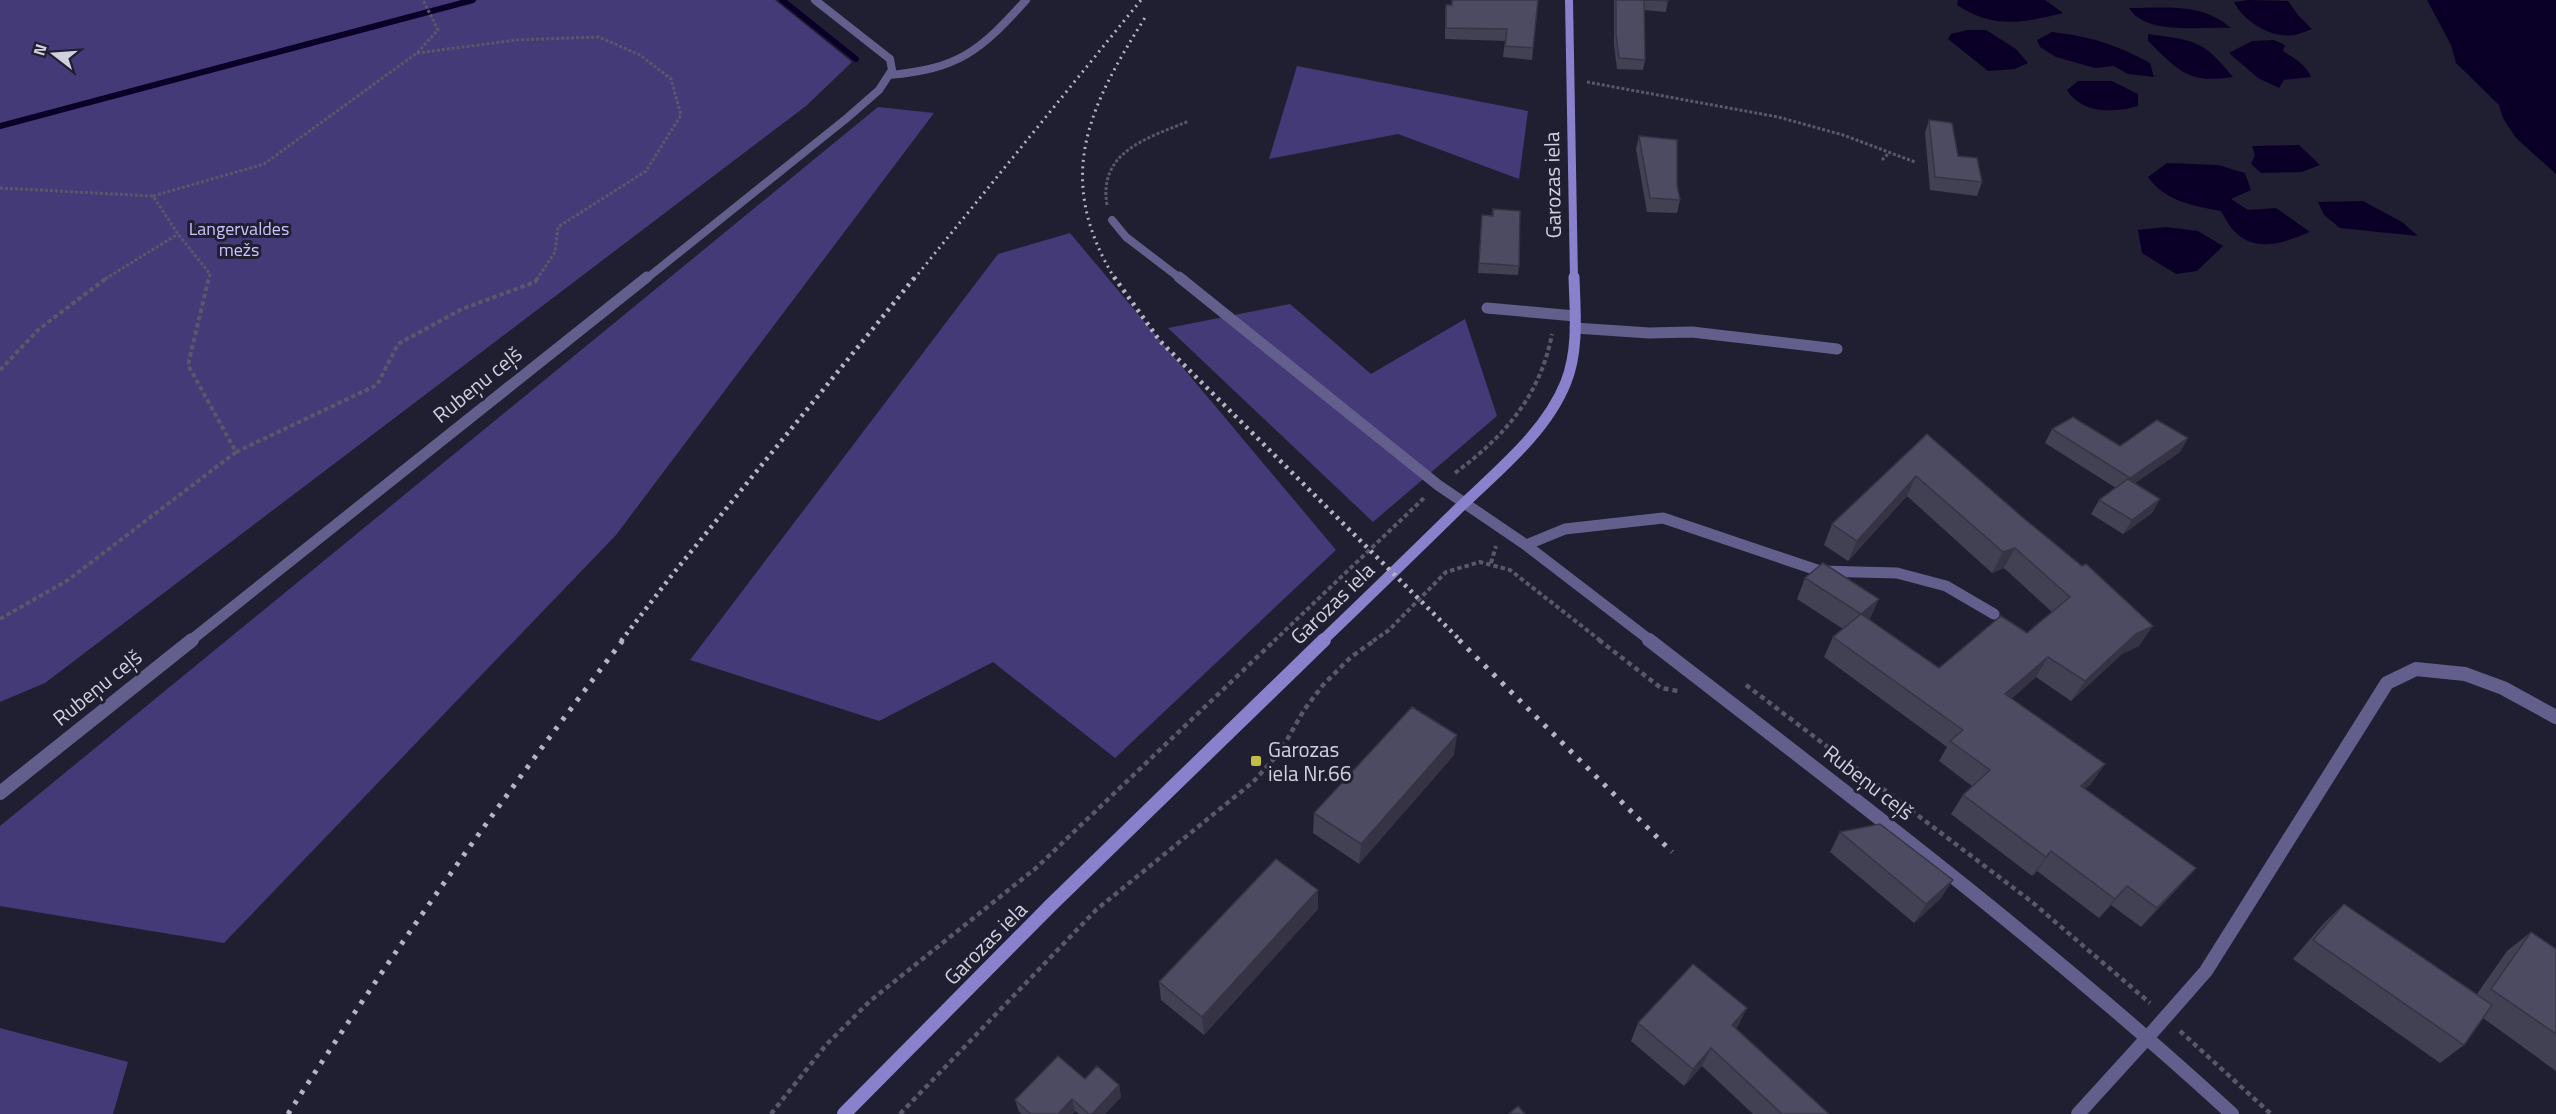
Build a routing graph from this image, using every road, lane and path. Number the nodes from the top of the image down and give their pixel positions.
1 (423, 0) edge
2 (815, 0) edge
3 (1026, 0) edge
4 (1569, 0) edge
5 (417, 53) junction
6 (889, 75) junction
7 (1569, 80) junction
8 (1189, 121) dead end
9 (1890, 152) junction
10 (1882, 160) dead end
11 (1915, 162) dead end
12 (0, 188) edge
13 (153, 196) junction
14 (1112, 220) joint
15 (178, 234) junction
16 (1487, 308) dead end
17 (1554, 314) junction
18 (1575, 322) junction
19 (1838, 349) dead end
20 (0, 370) edge
21 (236, 452) junction
22 (1438, 485) junction
23 (1464, 504) junction
24 (1526, 545) junction
25 (1994, 614) dead end
26 (0, 619) edge
27 (1698, 679) junction
28 (1745, 684) dead end
29 (2556, 717) edge
30 (3, 787) edge
31 (2166, 1017) junction
32 (2148, 1037) junction
33 (771, 1114) edge
34 (844, 1114) edge
35 (900, 1114) edge
36 (2078, 1114) edge
37 (2232, 1114) edge
38 (2271, 1114) edge

1 - 5 path
2 - 6 street
3 - 6 street
4 - 7 main road, Garozas iela
5 - 13 path
5 - 21 path
6 - 30 street, Rubeņu ceļš
7 - 9 path
7 - 18 main road, Garozas iela
8 - 14 path
9 - 10 path
9 - 11 path
12 - 13 path
13 - 15 path
14 - 22 street, Rubeņu ceļš
15 - 20 path
15 - 21 path
16 - 17 street
17 - 18 street
17 - 22 path
18 - 19 street
18 - 23 main road, Garozas iela
21 - 26 path
22 - 23 street, Rubeņu ceļš
22 - 33 path
23 - 24 street, Rubeņu ceļš
23 - 34 main road, Garozas iela
24 - 25 street
24 - 27 street, Rubeņu ceļš
27 - 32 street, Rubeņu ceļš
27 - 35 path
28 - 31 path
29 - 31 street
31 - 32 street
31 - 38 path
32 - 36 street
32 - 37 street, Rubeņu ceļš

